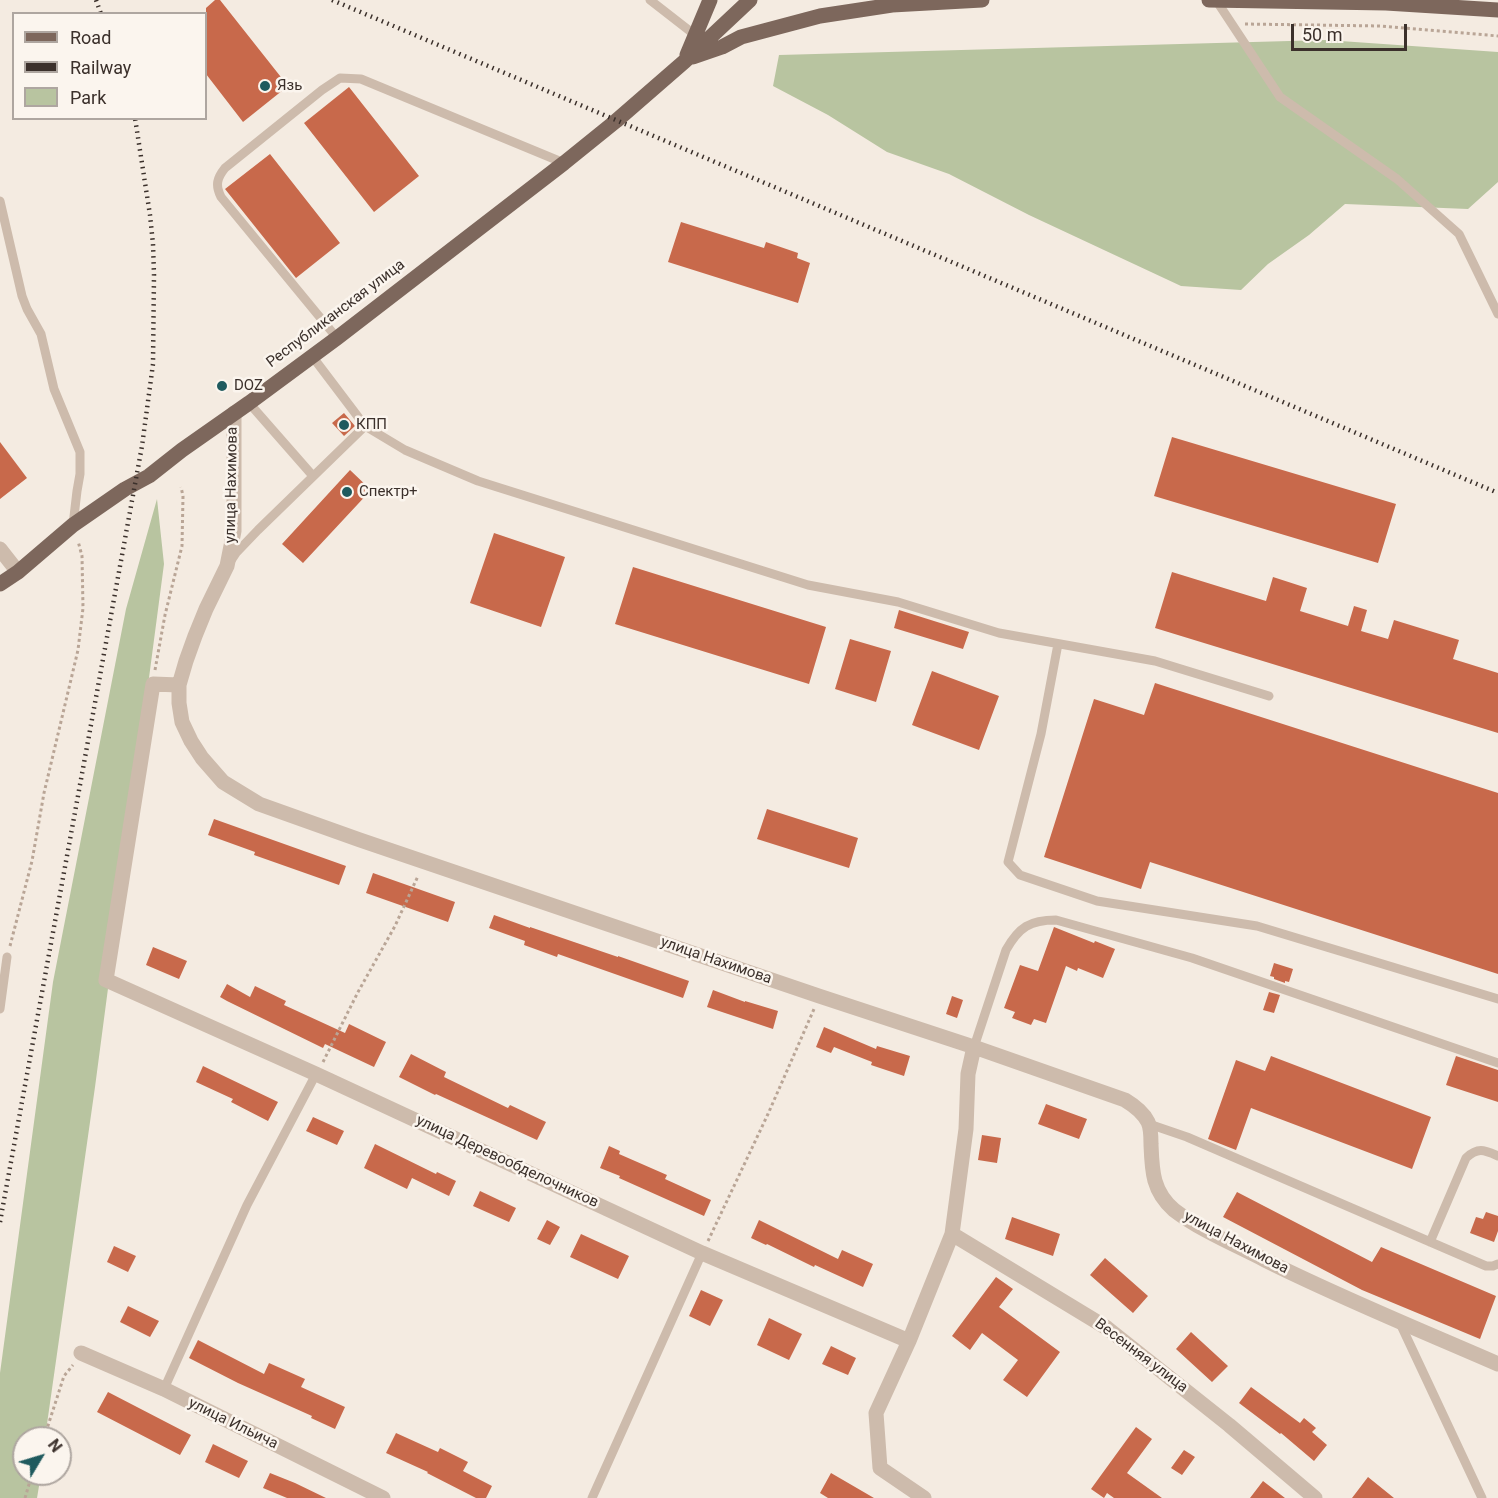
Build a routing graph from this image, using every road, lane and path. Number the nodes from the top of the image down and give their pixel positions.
1 (650, 0) edge
2 (710, 0) edge
3 (750, 0) edge
4 (982, 0) edge
5 (1209, 0) edge
6 (1216, 0) edge
7 (1498, 10) edge
8 (1231, 24) junction
9 (695, 35) junction
10 (1498, 36) edge
11 (685, 61) junction
12 (564, 163) junction
13 (0, 201) edge
14 (1498, 314) edge
15 (337, 338) junction
16 (312, 356) junction
17 (249, 403) junction
18 (234, 413) junction
19 (365, 426) junction
20 (313, 476) junction
21 (181, 487) dead end
22 (74, 525) junction
23 (0, 549) edge
24 (227, 566) junction
25 (18, 572) junction
26 (0, 584) edge
27 (1058, 644) junction
28 (153, 684) junction
29 (179, 685) junction
30 (1269, 696) dead end
31 (425, 861) junction
32 (7, 957) joint
33 (819, 996) junction
34 (1498, 999) edge
35 (0, 1010) edge
36 (974, 1047) junction
37 (1498, 1064) edge
38 (316, 1074) junction
39 (1149, 1124) junction
40 (1498, 1156) edge
41 (952, 1234) junction
42 (1430, 1242) junction
43 (702, 1253) junction
44 (1498, 1264) edge
45 (1399, 1321) junction
46 (909, 1341) junction
47 (81, 1353) joint
48 (1498, 1364) edge
49 (164, 1389) junction
50 (48, 1426) edge
51 (383, 1498) edge
52 (592, 1498) edge
53 (924, 1498) edge
54 (1315, 1498) edge
55 (1482, 1498) edge

1 - 9 lane
2 - 9 main road
3 - 11 main road, Республиканская улица
4 - 11 main road
5 - 6 main road
6 - 7 main road
6 - 8 lane
8 - 10 path
8 - 14 lane
9 - 11 main road
11 - 12 main road, Республиканская улица
12 - 15 main road, Республиканская улица
12 - 15 lane
13 - 22 lane
15 - 16 main road, Республиканская улица
16 - 17 main road, Республиканская улица
16 - 19 lane
17 - 18 main road, Республиканская улица
17 - 20 lane
18 - 22 main road, Республиканская улица
18 - 24 street, улица Нахимова
19 - 20 lane
19 - 27 lane
20 - 24 lane
21 - 28 path
22 - 25 main road, Республиканская улица
22 - 32 path
23 - 25 street
24 - 29 street, улица Нахимова
25 - 26 main road, Республиканская улица
27 - 30 lane
27 - 34 lane
28 - 29 street
28 - 38 street, улица Деревообделочников
29 - 31 street, улица Нахимова
31 - 33 street, улица Нахимова
31 - 38 path
32 - 35 lane
33 - 36 street, улица Нахимова
33 - 43 path
36 - 37 lane
36 - 39 street, улица Нахимова
36 - 41 street
38 - 43 street, улица Деревообделочников
38 - 49 lane
39 - 42 lane
39 - 45 street, улица Нахимова
40 - 42 lane
41 - 46 street
41 - 54 street, Весенняя улица
42 - 44 lane
43 - 46 street, улица Деревообделочников
43 - 52 lane
45 - 48 street, улица Нахимова
45 - 55 lane
46 - 53 street
47 - 49 street, улица Ильича
47 - 50 path
49 - 51 street, улица Ильича

